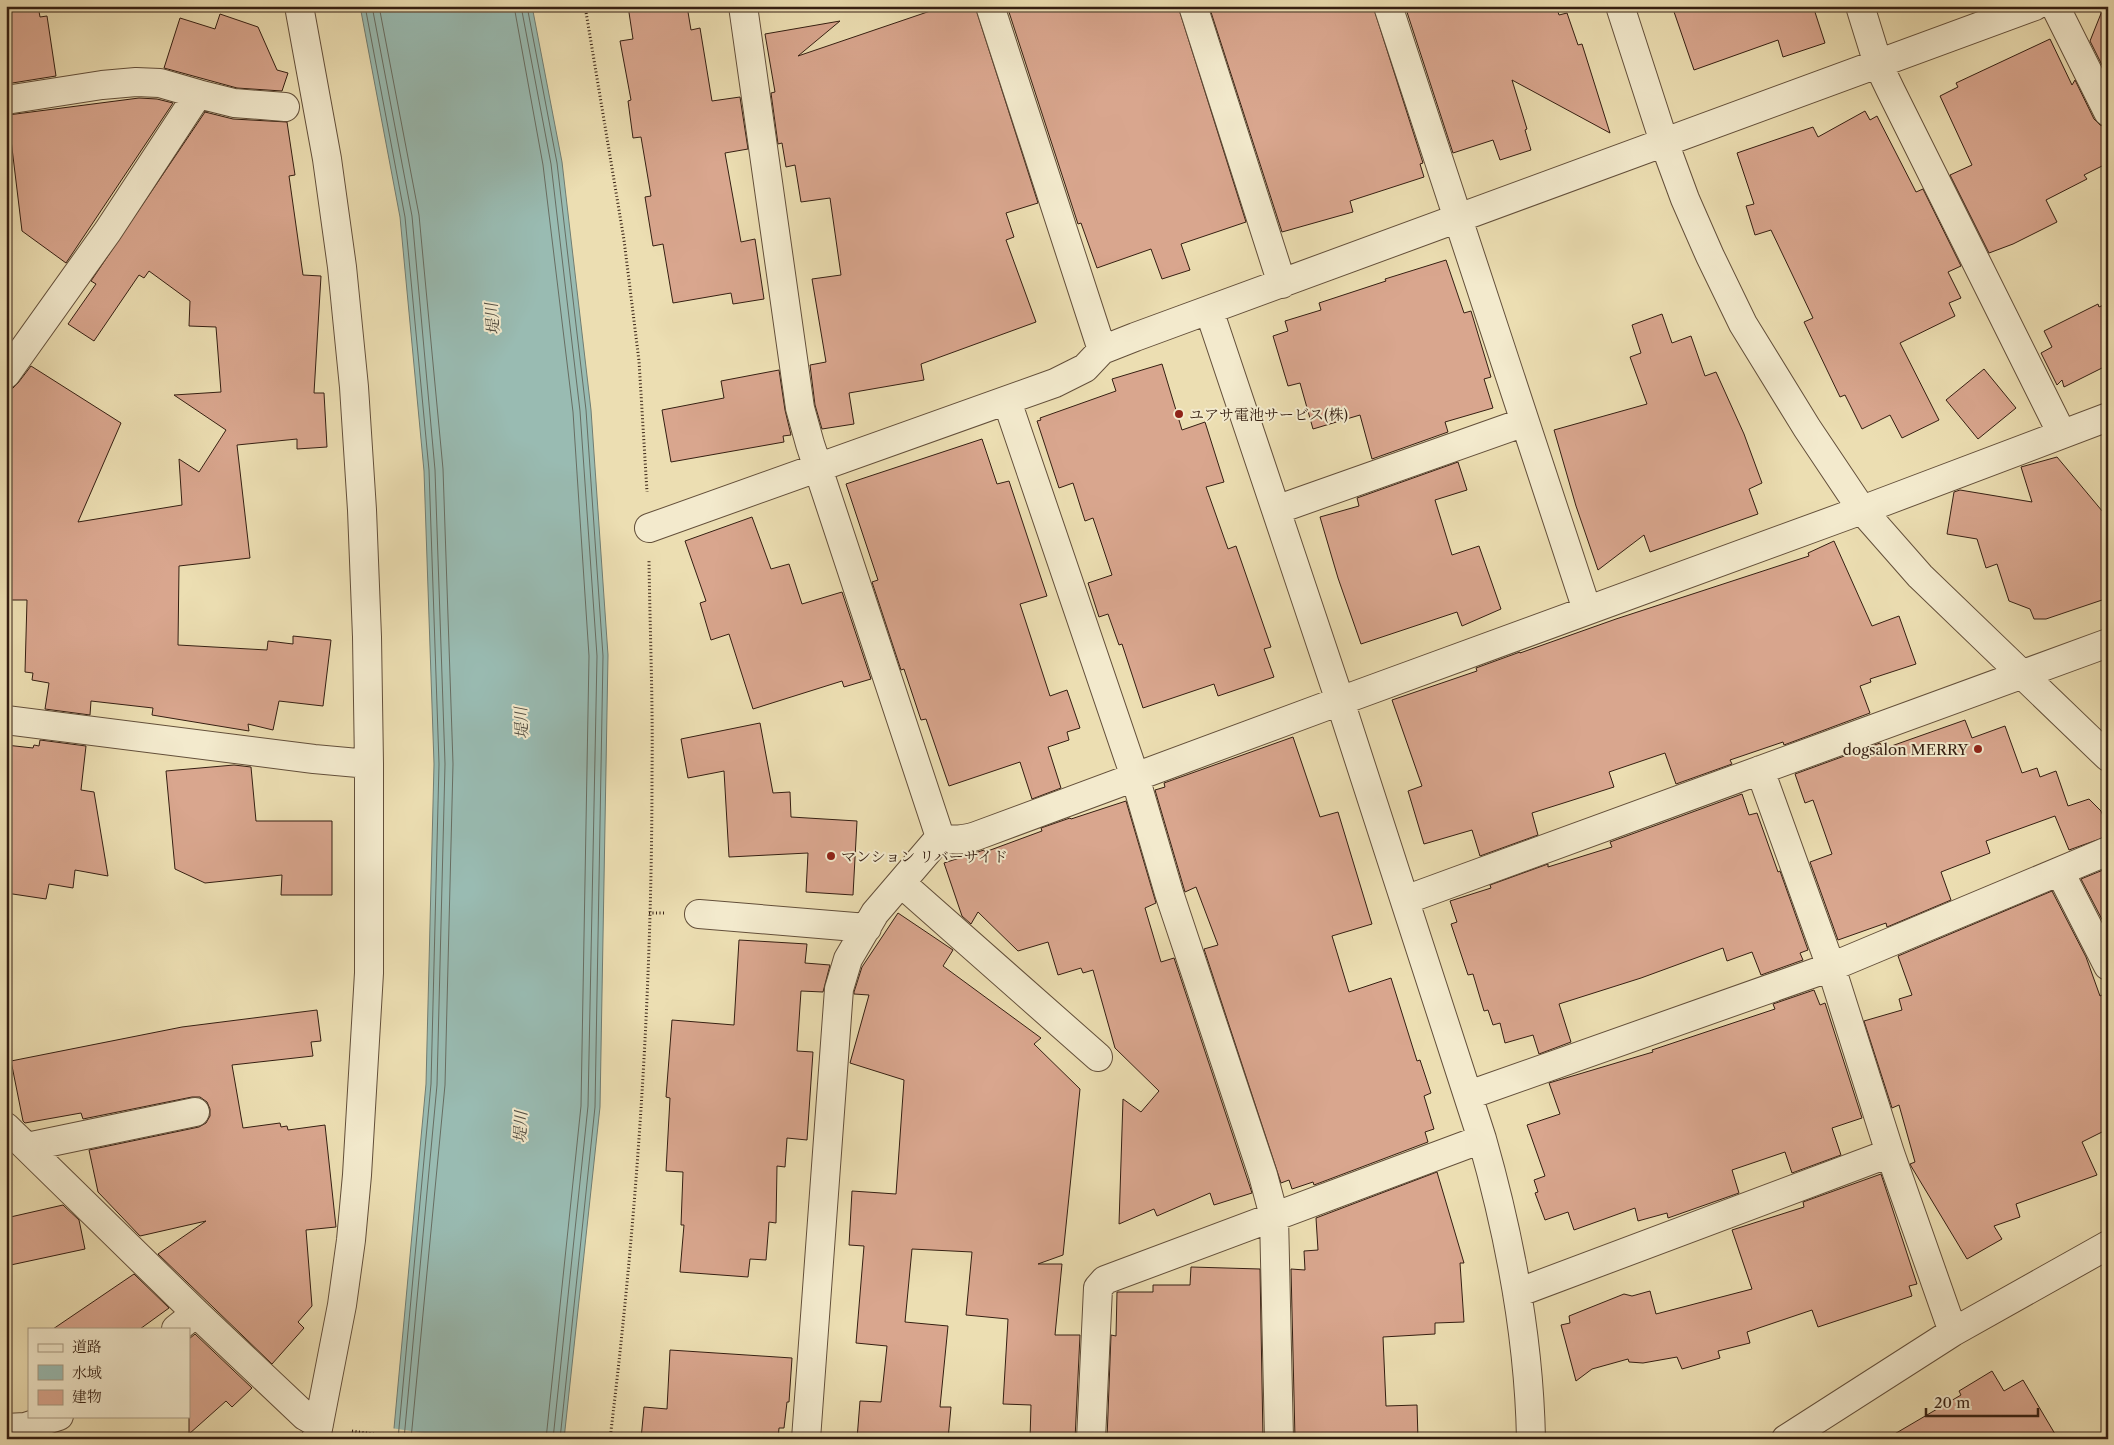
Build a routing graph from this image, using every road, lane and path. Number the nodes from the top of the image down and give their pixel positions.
1 (299, 6) edge
2 (585, 6) edge
3 (743, 6) edge
4 (990, 6) edge
5 (1193, 6) edge
6 (1388, 6) edge
7 (1620, 6) edge
8 (1860, 6) edge
9 (2035, 6) edge
10 (2055, 6) edge
11 (1878, 64) junction
12 (198, 94) junction
13 (6, 100) edge
14 (285, 107) dead end
15 (2108, 112) edge
16 (1664, 142) junction
17 (1457, 218) junction
18 (1282, 284) junction
19 (1209, 310) junction
20 (1102, 350) junction
21 (6, 374) edge
22 (1007, 401) junction
23 (2108, 417) edge
24 (1525, 422) junction
25 (2062, 434) junction
26 (818, 467) junction
27 (1276, 510) junction
28 (1862, 510) junction
29 (649, 528) junction
30 (1587, 610) junction
31 (2108, 643) edge
32 (2021, 675) junction
33 (1340, 701) junction
34 (6, 720) edge
35 (2108, 757) edge
36 (369, 764) junction
37 (1760, 770) junction
38 (1135, 777) junction
39 (940, 837) junction
40 (2108, 851) edge
41 (2060, 872) junction
42 (901, 884) junction
43 (1405, 900) junction
44 (699, 914) dead end
45 (867, 928) junction
46 (2108, 966) edge
47 (1831, 967) junction
48 (1098, 1058) dead end
49 (1468, 1095) junction
50 (195, 1112) dead end
51 (6, 1127) edge
52 (1482, 1139) junction
53 (27, 1147) junction
54 (1890, 1153) junction
55 (1274, 1216) junction
56 (2108, 1245) edge
57 (1517, 1293) junction
58 (186, 1321) edge
59 (1952, 1332) junction
60 (53, 1418) edge
61 (6, 1428) edge
62 (351, 1430) dead end
63 (318, 1432) edge
64 (409, 1439) edge
65 (610, 1439) edge
66 (806, 1439) edge
67 (1091, 1439) edge
68 (1279, 1439) edge
69 (1531, 1439) edge
70 (1786, 1439) edge

1 - 36 street
2 - 29 path
3 - 26 street
4 - 20 street
5 - 18 street
6 - 17 street
7 - 16 street
8 - 11 street
9 - 11 street
10 - 15 street
11 - 16 street
11 - 25 street
12 - 13 street
12 - 14 street
12 - 21 street
16 - 17 street
16 - 28 street
17 - 18 street
17 - 24 street
18 - 19 street
19 - 20 street
19 - 27 street
20 - 22 street
22 - 26 street
22 - 38 street
23 - 25 street
24 - 27 street
24 - 30 street
25 - 28 street
26 - 29 street
26 - 39 street
27 - 33 street
28 - 30 street
28 - 32 street
29 - 65 path
30 - 33 street
31 - 32 street
32 - 35 street
32 - 37 street
33 - 38 street
33 - 43 street
34 - 36 street
36 - 63 street
37 - 43 street
37 - 47 street
38 - 39 street
38 - 55 street
39 - 42 street
40 - 41 street
41 - 46 street
41 - 47 street
42 - 45 street
42 - 48 street
43 - 49 street
44 - 45 street
45 - 66 street
47 - 49 street
47 - 54 street
49 - 52 street
50 - 53 street
51 - 53 street
52 - 55 street
52 - 57 street
53 - 58 street
54 - 57 street
54 - 59 street
55 - 67 street
55 - 68 street
56 - 59 street
57 - 69 street
58 - 63 street
59 - 70 street
60 - 61 street
62 - 64 path

